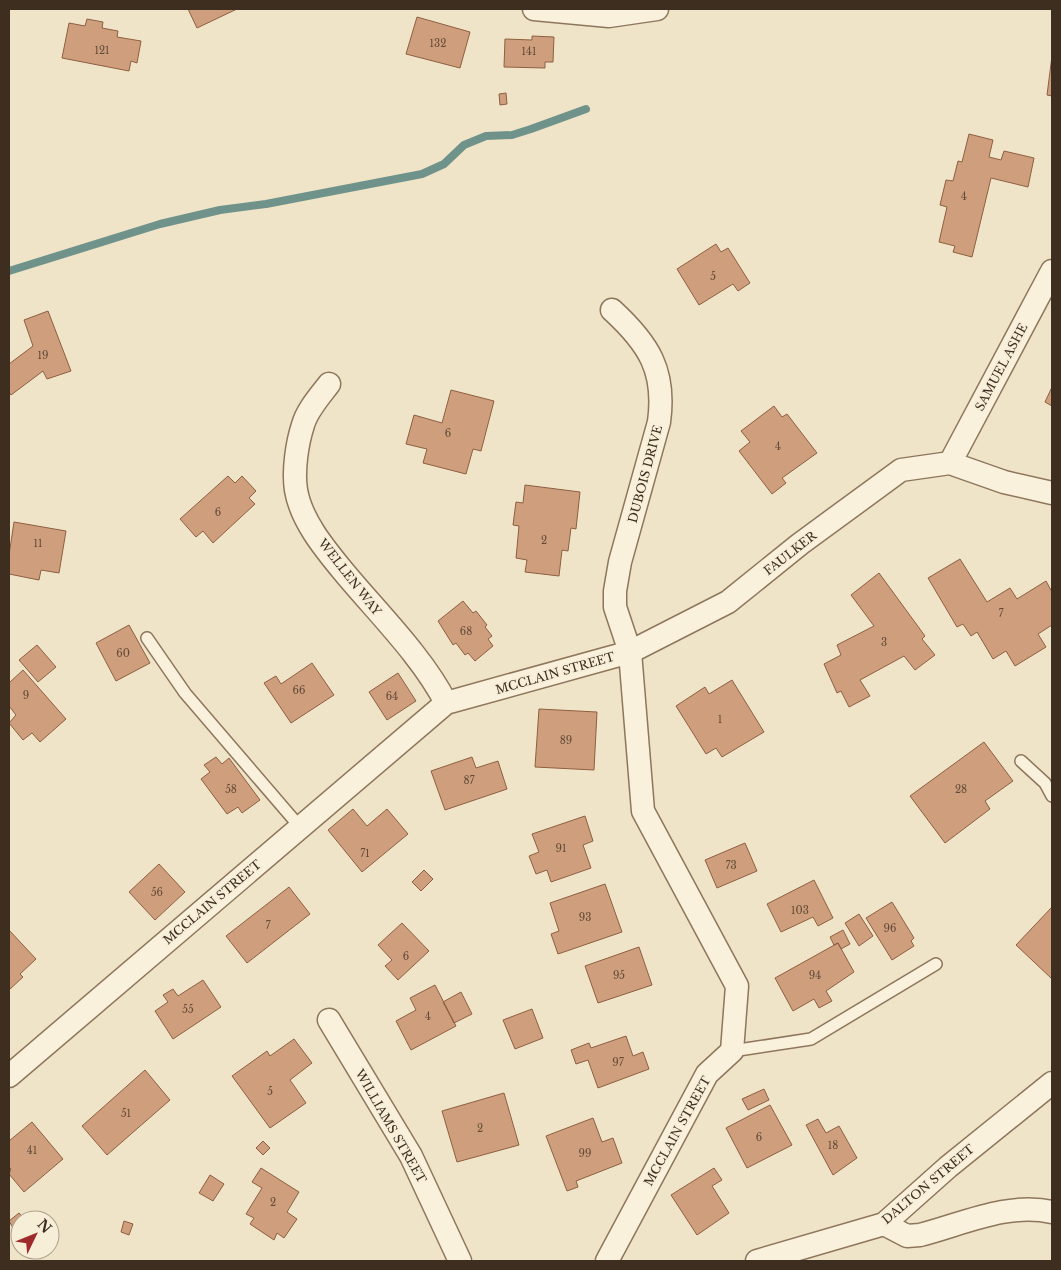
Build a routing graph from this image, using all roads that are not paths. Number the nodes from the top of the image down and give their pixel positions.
1 (534, 9) edge
2 (657, 9) edge
3 (1052, 271) edge
4 (612, 310) dead end
5 (329, 384) dead end
6 (950, 463) junction
7 (1052, 493) edge
8 (147, 638) dead end
9 (630, 652) junction
10 (446, 703) junction
11 (1021, 761) dead end
12 (1052, 796) edge
13 (300, 827) junction
14 (936, 964) dead end
15 (329, 1020) dead end
16 (732, 1052) junction
17 (9, 1076) edge
18 (1052, 1082) edge
19 (1052, 1212) edge
20 (884, 1224) junction
21 (460, 1261) edge
22 (607, 1261) edge
23 (757, 1261) edge

1 - 2 street
3 - 6 street, SAMUEL ASHE
4 - 9 street, DUBOIS DRIVE
5 - 10 street, WELLEN WAY
6 - 7 street
6 - 9 street, FAULKER
8 - 13 lane
9 - 10 street, MCCLAIN STREET
9 - 16 street, MCCLAIN STREET
10 - 13 street, MCCLAIN STREET
11 - 12 lane
13 - 17 street, MCCLAIN STREET
14 - 16 lane
15 - 21 street, WILLIAMS STREET
16 - 22 street, MCCLAIN STREET
18 - 20 street, DALTON STREET
19 - 20 street
20 - 23 street, DALTON STREET

